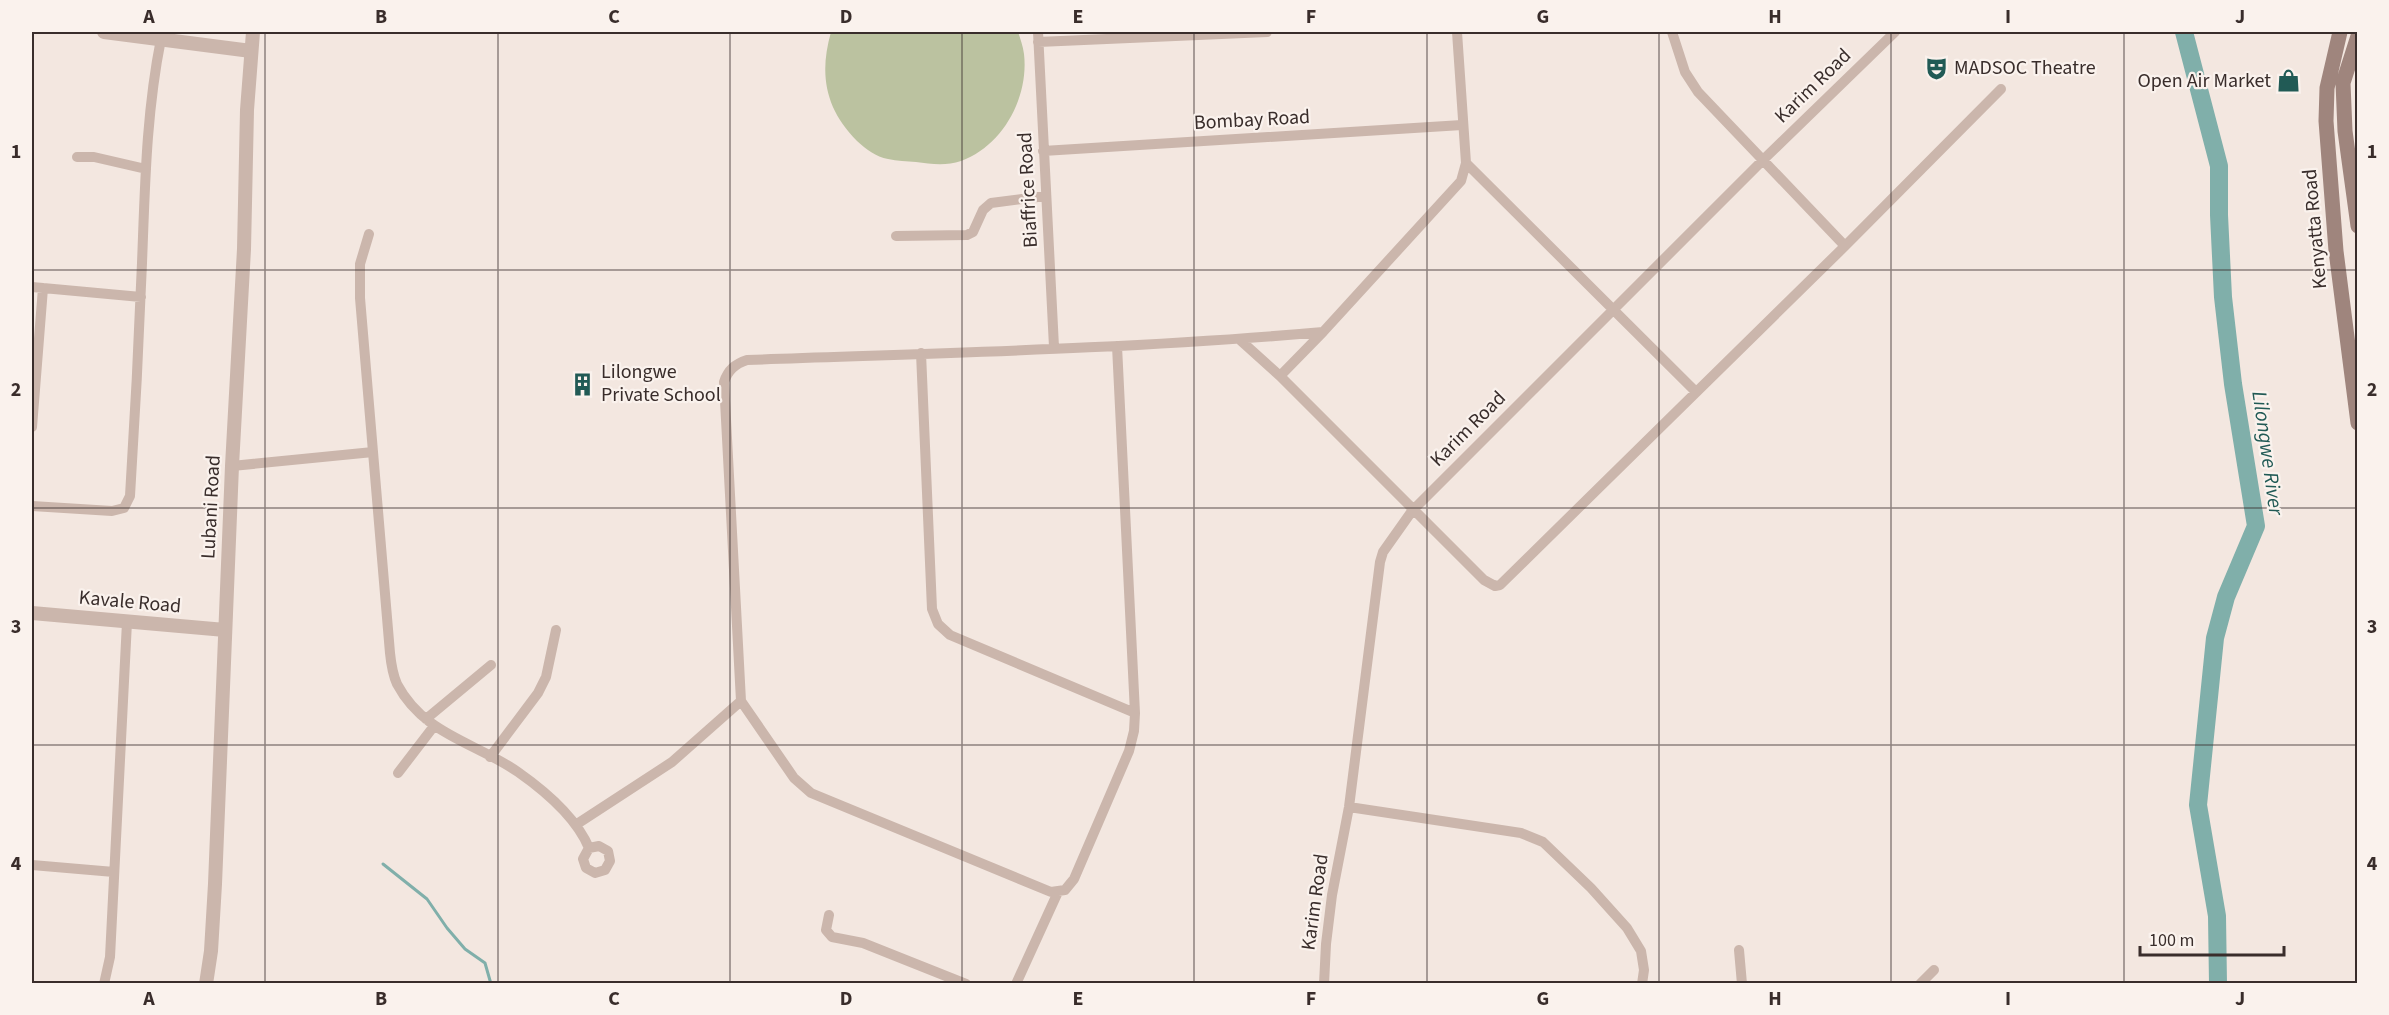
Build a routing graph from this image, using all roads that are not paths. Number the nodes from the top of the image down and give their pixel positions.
1 (104, 32) edge
2 (253, 32) edge
3 (1267, 32) edge
4 (1457, 32) edge
5 (1672, 32) edge
6 (1895, 32) edge
7 (2340, 32) edge
8 (2358, 36) edge
9 (1038, 37) edge
10 (161, 39) junction
11 (251, 51) junction
12 (2001, 89) dead end
13 (1462, 125) junction
14 (1043, 151) junction
15 (78, 157) dead end
16 (1764, 159) junction
17 (1466, 164) junction
18 (146, 168) junction
19 (1046, 196) junction
20 (2358, 226) edge
21 (369, 234) dead end
22 (896, 236) dead end
23 (1845, 246) junction
24 (32, 287) edge
25 (43, 288) junction
26 (141, 297) junction
27 (1613, 309) junction
28 (1323, 332) junction
29 (1239, 339) junction
30 (1117, 346) junction
31 (1054, 347) junction
32 (921, 353) junction
33 (1280, 376) junction
34 (1696, 392) junction
35 (2358, 423) edge
36 (32, 427) edge
37 (373, 452) junction
38 (232, 466) junction
39 (32, 506) edge
40 (1412, 511) junction
41 (32, 613) edge
42 (127, 622) junction
43 (225, 630) junction
44 (556, 630) dead end
45 (491, 665) dead end
46 (741, 702) junction
47 (1135, 713) junction
48 (430, 723) junction
49 (490, 757) junction
50 (398, 773) dead end
51 (1349, 807) junction
52 (577, 825) junction
53 (589, 848) dead end
54 (32, 865) edge
55 (114, 872) junction
56 (1058, 892) junction
57 (829, 915) dead end
58 (1739, 950) dead end
59 (1934, 970) dead end
60 (104, 984) edge
61 (206, 984) edge
62 (966, 984) edge
63 (1016, 984) edge
64 (1324, 984) edge
65 (1642, 984) edge
66 (1742, 984) edge
67 (1920, 984) edge

1 - 10 street
2 - 11 street, Lubani Road
3 - 9 street
4 - 13 street
5 - 16 street
6 - 16 street, Karim Road
7 - 35 main road, Kenyatta Road
8 - 20 main road, Kenyatta Road
9 - 14 street, Biaffrice Road
10 - 11 street
10 - 18 street
11 - 38 street, Lubani Road
12 - 23 street
13 - 14 street, Bombay Road
13 - 17 street
14 - 19 street, Biaffrice Road
15 - 18 street
16 - 23 street
16 - 27 street, Karim Road
17 - 27 street
17 - 28 street
18 - 26 street
19 - 22 street
19 - 31 street, Biaffrice Road
21 - 37 street
23 - 34 street
24 - 25 street
25 - 26 street
25 - 36 street
26 - 39 street
27 - 34 street
27 - 40 street, Karim Road
28 - 29 street
28 - 33 street
29 - 30 street
29 - 33 street
30 - 31 street
30 - 47 street
31 - 32 street
32 - 46 street
32 - 47 street
33 - 40 street
34 - 40 street
37 - 38 street
37 - 48 street
38 - 43 street, Lubani Road
40 - 51 street, Karim Road
41 - 42 street, Kavale Road
42 - 43 street, Kavale Road
42 - 55 street
43 - 61 street, Lubani Road
44 - 49 street
45 - 48 street
46 - 52 street
46 - 56 street
47 - 56 street
48 - 49 street
48 - 50 street
49 - 52 street
51 - 64 street, Karim Road
51 - 65 street
52 - 53 street
54 - 55 street
55 - 60 street
56 - 63 street
57 - 62 street
58 - 66 street
59 - 67 street

